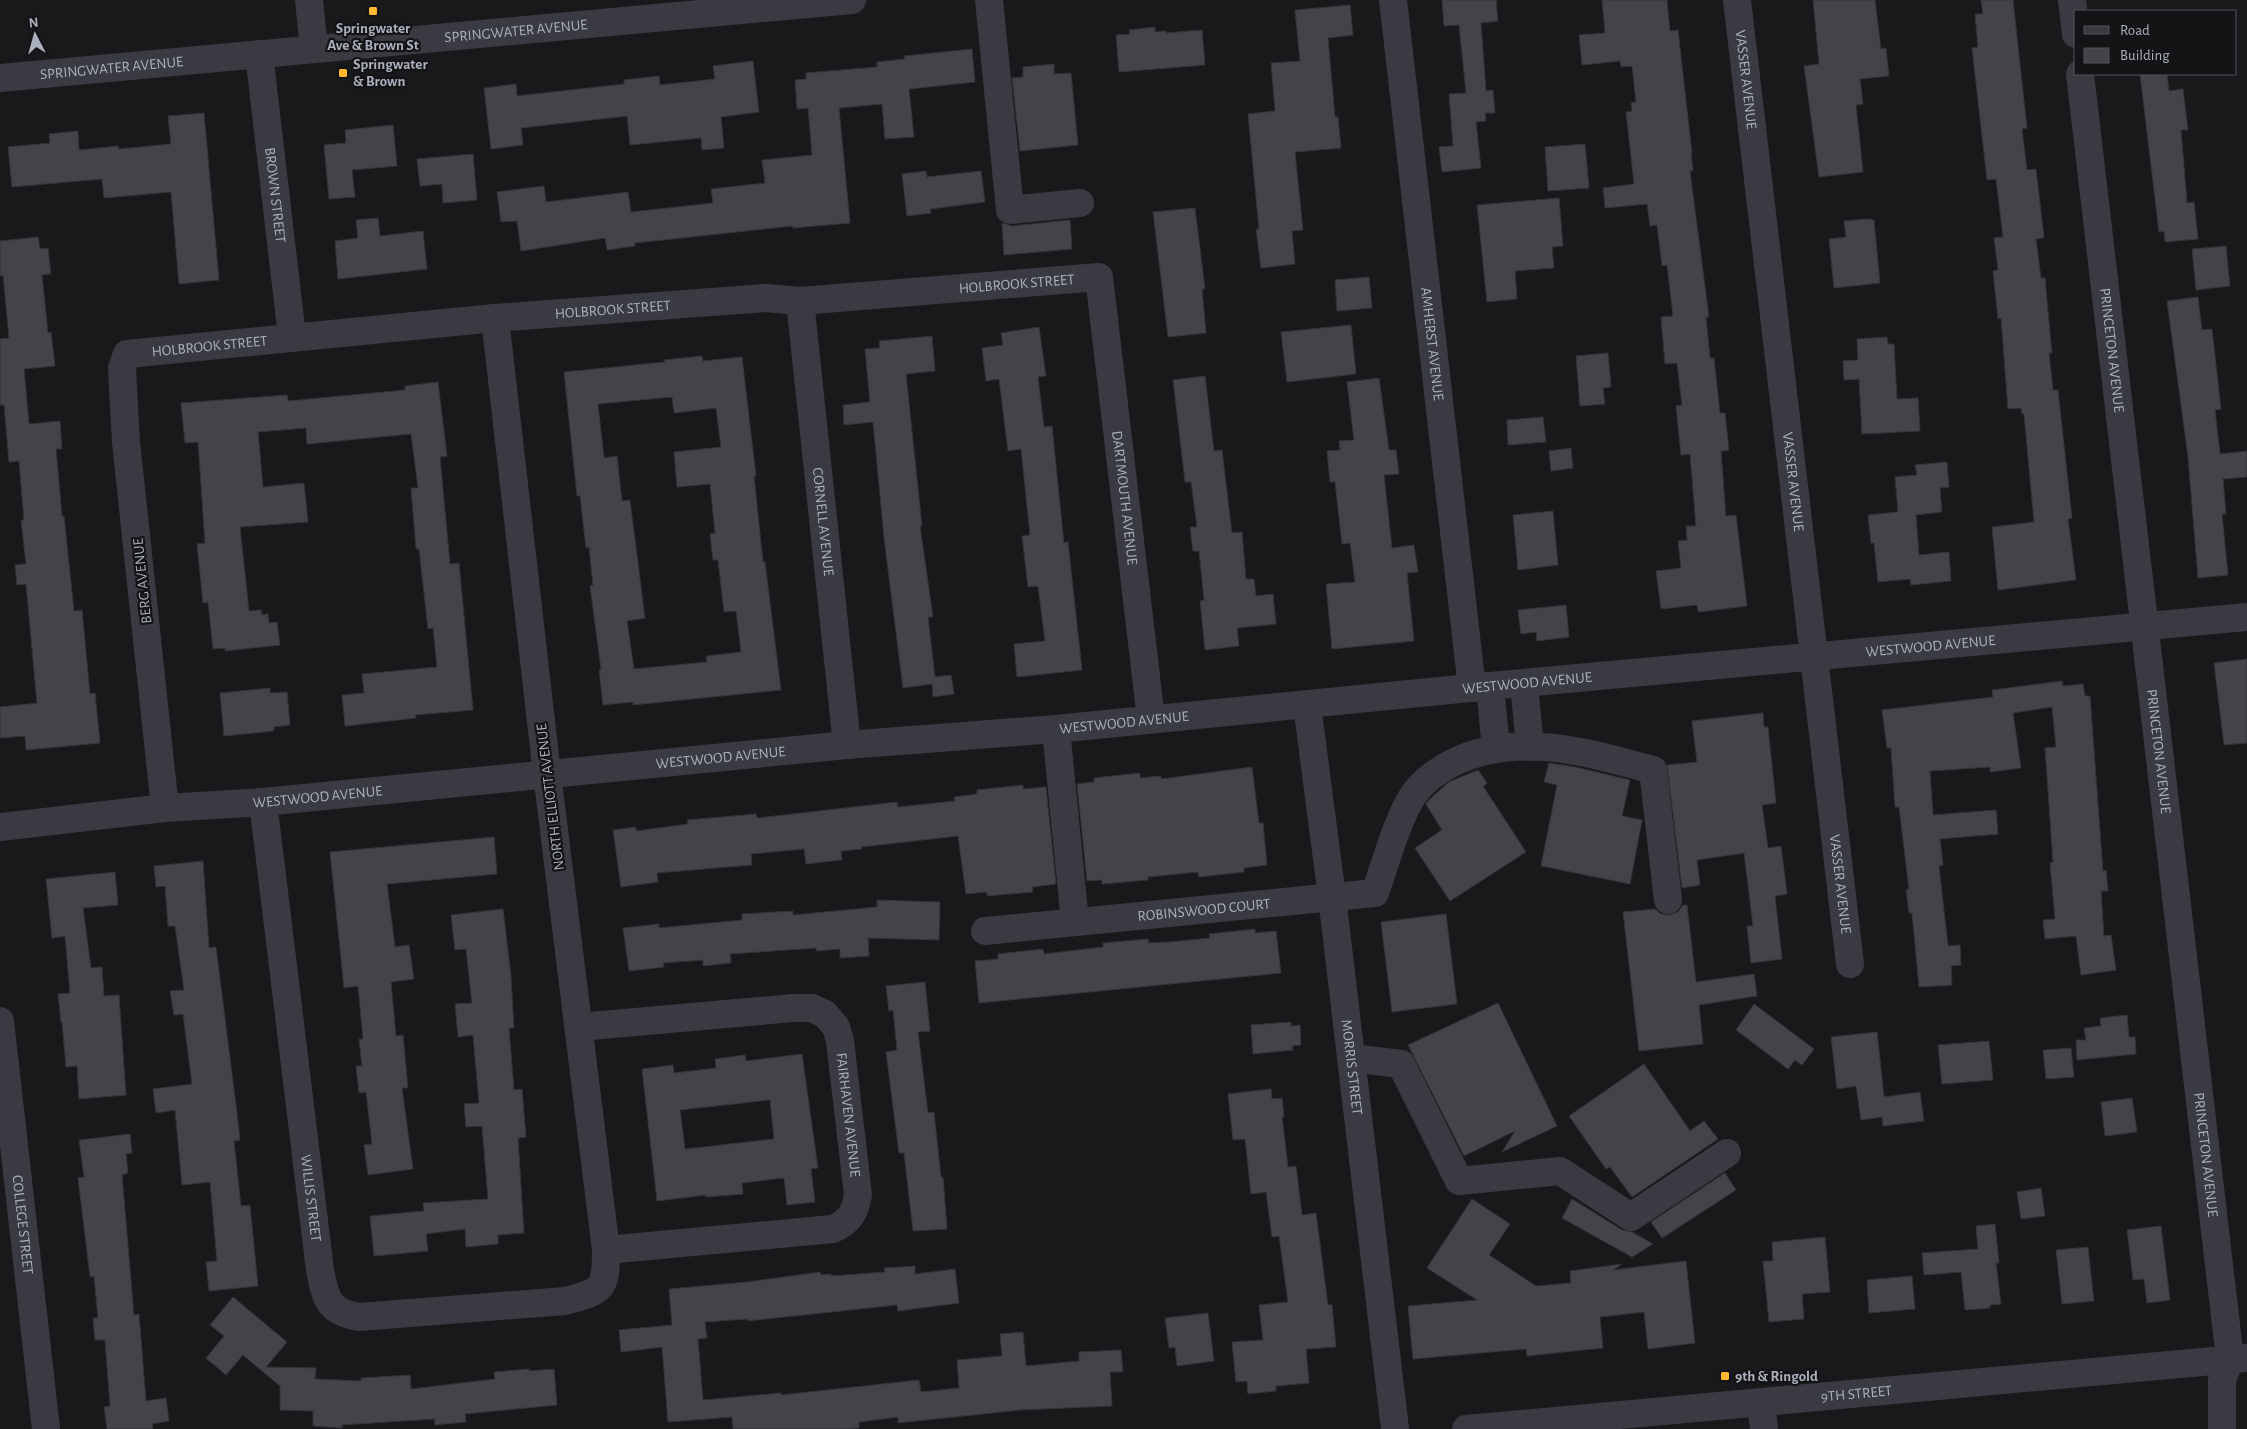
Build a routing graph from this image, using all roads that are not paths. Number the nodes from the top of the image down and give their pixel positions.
1 (309, 0) edge
2 (852, 0) edge
3 (989, 0) edge
4 (1393, 0) edge
5 (1737, 0) edge
6 (2072, 0) edge
7 (2074, 17) edge
8 (314, 49) junction
9 (259, 54) junction
10 (2080, 75) edge
11 (0, 78) edge
12 (1080, 203) dead end
13 (1099, 277) joint
14 (800, 301) junction
15 (495, 318) junction
16 (292, 336) junction
17 (127, 354) joint
18 (2247, 617) edge
19 (2146, 628) junction
20 (1813, 657) junction
21 (1524, 684) junction
22 (1481, 687) junction
23 (1307, 706) junction
24 (1152, 719) junction
25 (1056, 728) junction
26 (846, 745) junction
27 (1530, 746) junction
28 (1496, 748) junction
29 (547, 774) junction
30 (263, 802) junction
31 (165, 808) junction
32 (0, 827) edge
33 (1332, 897) junction
34 (1668, 900) dead end
35 (1075, 922) junction
36 (985, 931) dead end
37 (1850, 964) dead end
38 (0, 1021) edge
39 (579, 1027) junction
40 (1351, 1058) junction
41 (1727, 1152) dead end
42 (606, 1263) junction
43 (2239, 1358) edge
44 (1762, 1416) edge
45 (46, 1429) edge
46 (1395, 1429) edge
47 (1466, 1429) edge
48 (2222, 1429) edge

1 - 8 street
2 - 8 street, SPRINGWATER AVENUE
3 - 12 street
4 - 22 street, AMHERST AVENUE
5 - 20 street, VASSER AVENUE
6 - 7 street
8 - 9 street, SPRINGWATER AVENUE
9 - 11 street, SPRINGWATER AVENUE
9 - 16 street, BROWN STREET
10 - 19 street, PRINCETON AVENUE
13 - 14 street, HOLBROOK STREET
13 - 24 street, DARTMOUTH AVENUE
14 - 15 street, HOLBROOK STREET
14 - 26 street, CORNELL AVENUE
15 - 16 street, HOLBROOK STREET
15 - 29 street, NORTH ELLIOTT AVENUE
16 - 17 street, HOLBROOK STREET
17 - 31 street, BERG AVENUE
18 - 19 street, WESTWOOD AVENUE
19 - 20 street, WESTWOOD AVENUE
19 - 43 street, PRINCETON AVENUE
20 - 21 street, WESTWOOD AVENUE
20 - 37 street, VASSER AVENUE
21 - 22 street, WESTWOOD AVENUE
21 - 27 street
22 - 23 street, WESTWOOD AVENUE
22 - 28 street, AMHERST AVENUE
23 - 24 street, WESTWOOD AVENUE
23 - 33 street, MORRIS STREET
24 - 25 street, WESTWOOD AVENUE
25 - 26 street, WESTWOOD AVENUE
25 - 35 street
26 - 29 street, WESTWOOD AVENUE
27 - 28 street
27 - 34 street
28 - 33 street, ROBINSWOOD COURT
29 - 30 street, WESTWOOD AVENUE
29 - 39 street, NORTH ELLIOTT AVENUE
30 - 31 street, WESTWOOD AVENUE
30 - 42 street, WILLIS STREET
31 - 32 street, WESTWOOD AVENUE
33 - 35 street, ROBINSWOOD COURT
33 - 40 street, MORRIS STREET
35 - 36 street, ROBINSWOOD COURT
38 - 45 street, COLLEGE STREET
39 - 42 street, NORTH ELLIOTT AVENUE
39 - 42 street, FAIRHAVEN AVENUE
40 - 41 street
40 - 46 street, MORRIS STREET
43 - 44 street, 9TH STREET
43 - 48 street, PRINCETON AVENUE
44 - 47 street, 9TH STREET

